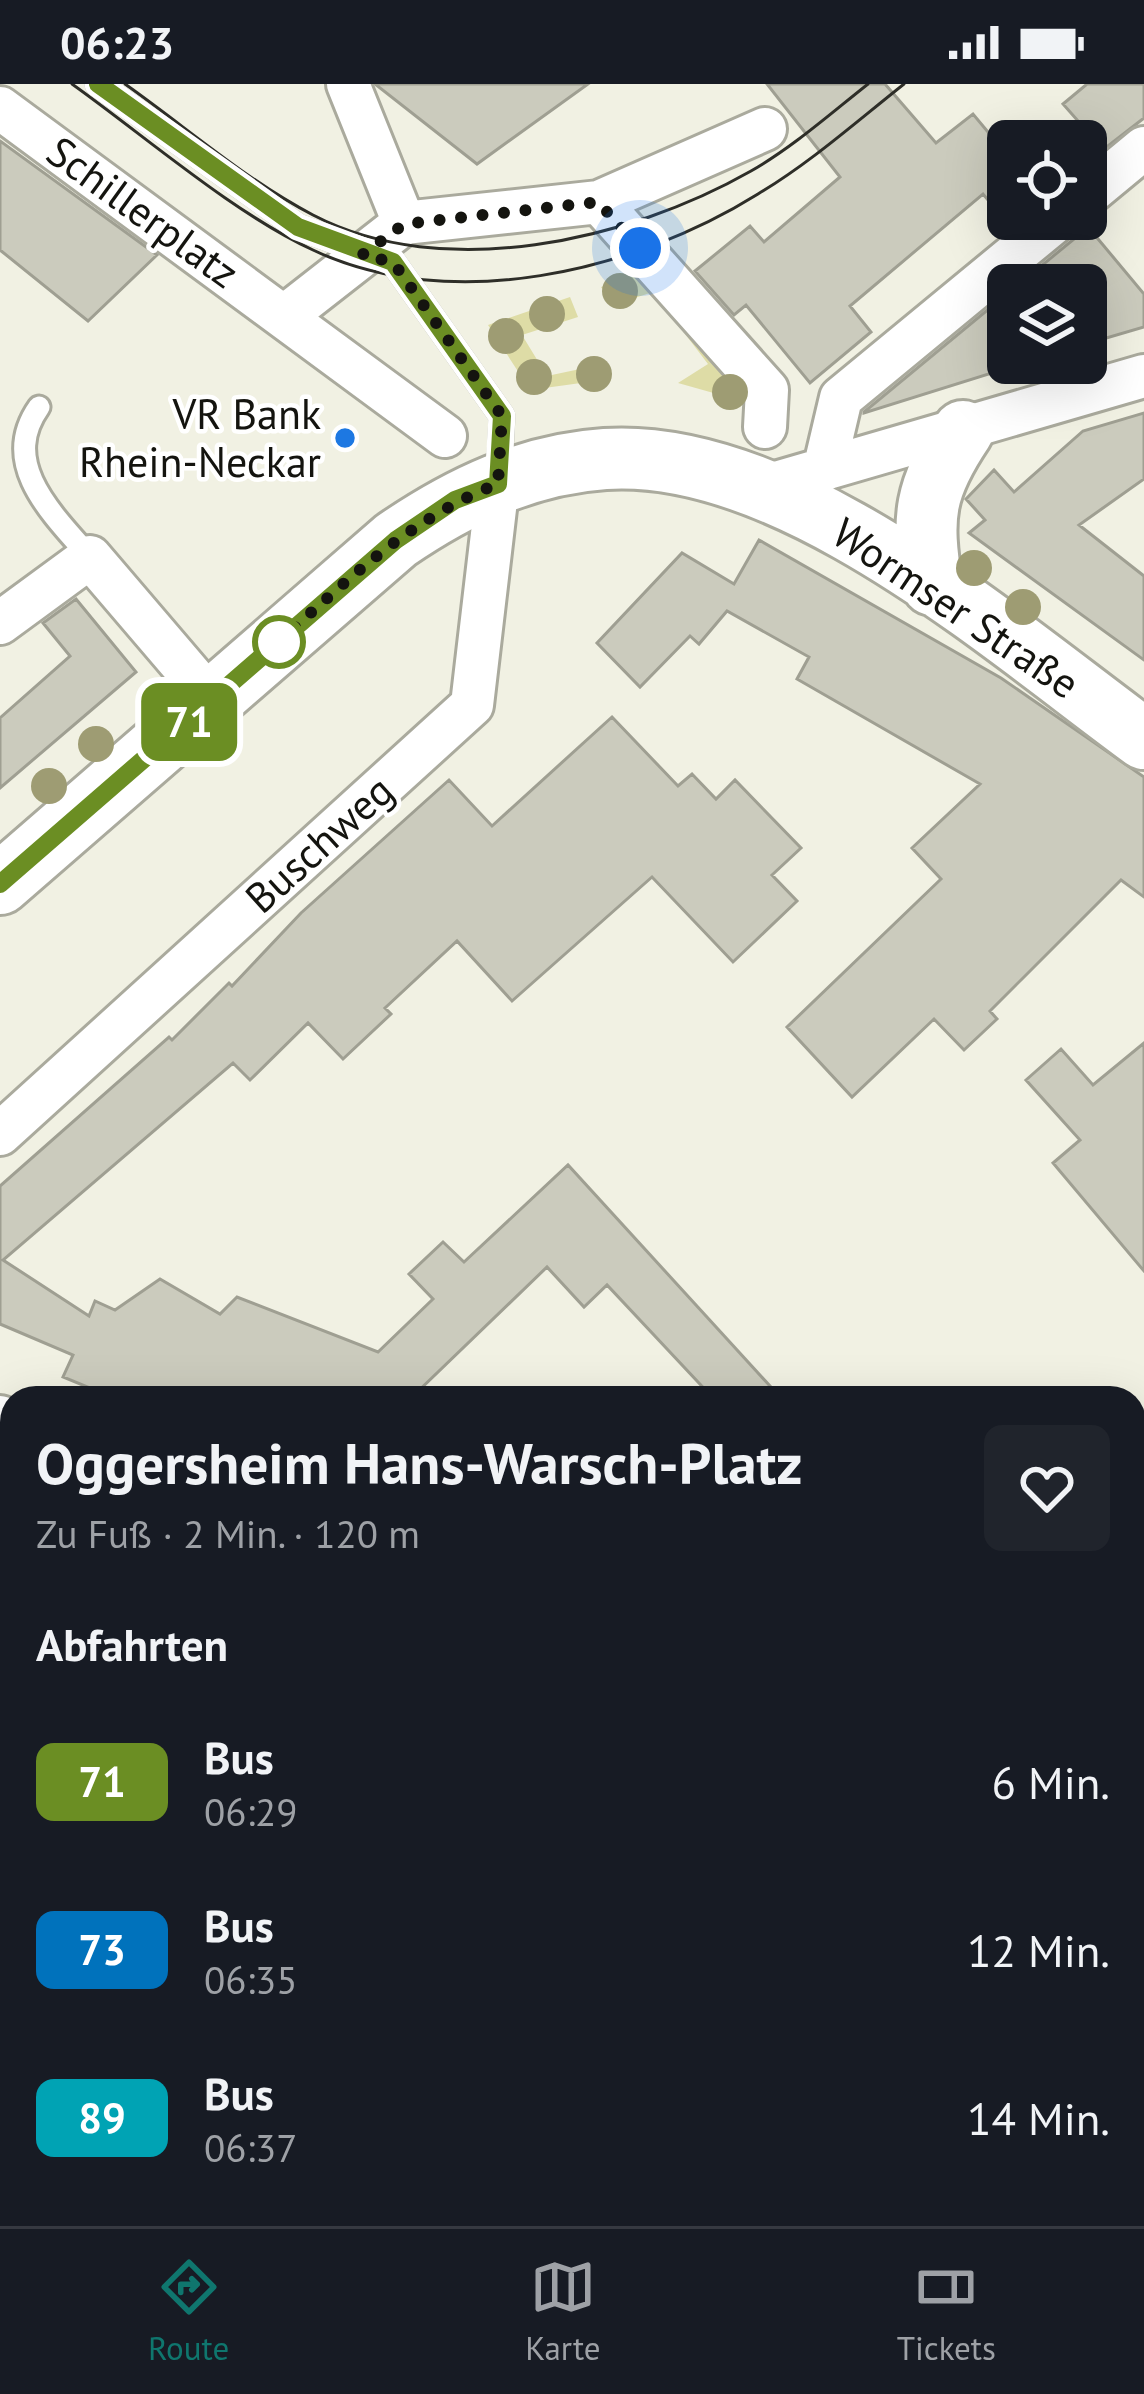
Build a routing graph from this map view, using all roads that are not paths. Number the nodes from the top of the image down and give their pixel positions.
1 (98, 84) edge
2 (348, 84) edge
3 (0, 109) edge
4 (765, 129) dead end
5 (1144, 148) edge
6 (1107, 179) edge
7 (598, 202) junction
8 (404, 224) junction
9 (1033, 240) edge
10 (362, 255) junction
11 (285, 316) junction
12 (1144, 376) edge
13 (39, 407) dead end
14 (766, 427) dead end
15 (963, 431) junction
16 (445, 436) dead end
17 (824, 470) junction
18 (498, 484) junction
19 (762, 487) junction
20 (90, 557) junction
21 (932, 585) junction
22 (0, 623) edge
23 (213, 701) junction
24 (1144, 739) edge
25 (0, 884) edge
26 (0, 1134) edge

1 - 10 lane
2 - 8 street
3 - 11 street, Schillerplatz
4 - 7 street
5 - 6 street
7 - 8 street
7 - 14 street
8 - 10 street
9 - 17 street
10 - 11 street
10 - 18 lane
11 - 16 street, Schillerplatz
12 - 15 street
13 - 20 lane
15 - 17 street
15 - 21 street
17 - 19 street
18 - 19 street
18 - 23 street
18 - 26 street, Buschweg
19 - 21 street, Wormser Straße
20 - 22 street
20 - 23 street
21 - 24 street, Wormser Straße
23 - 25 street

